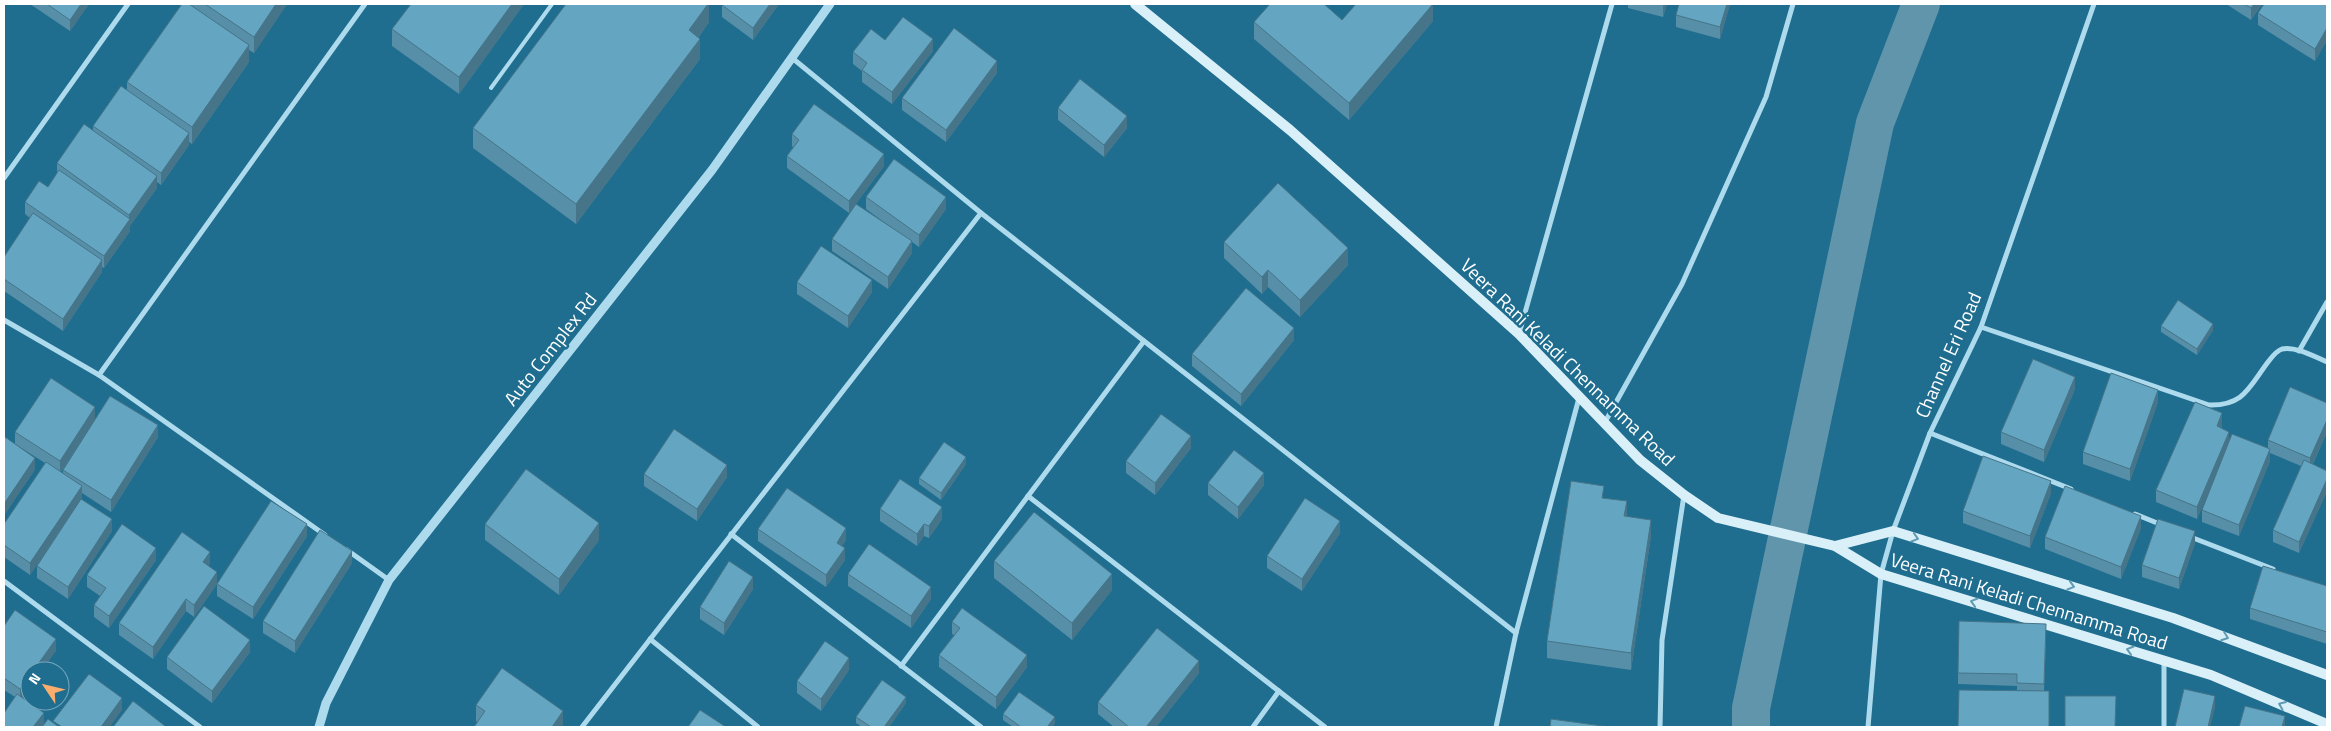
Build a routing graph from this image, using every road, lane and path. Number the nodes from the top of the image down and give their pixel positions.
1 (128, 4) edge
2 (365, 4) edge
3 (552, 4) edge
4 (830, 4) edge
5 (1135, 4) edge
6 (1612, 4) edge
7 (1793, 4) edge
8 (2094, 4) edge
9 (791, 57) junction
10 (491, 88) dead end
11 (4, 178) edge
12 (981, 213) junction
13 (2327, 302) edge
14 (4, 320) edge
15 (1982, 327) junction
16 (1519, 334) junction
17 (1144, 341) junction
18 (2299, 351) junction
19 (2327, 362) edge
20 (99, 375) junction
21 (1579, 398) junction
22 (1605, 422) junction
23 (1930, 433) junction
24 (2078, 492) edge
25 (1684, 495) junction
26 (1028, 496) junction
27 (2124, 510) edge
28 (2170, 528) edge
29 (1892, 531) junction
30 (2179, 532) edge
31 (732, 534) junction
32 (333, 540) edge
33 (341, 545) edge
34 (1835, 546) junction
35 (2281, 572) edge
36 (1881, 574) junction
37 (389, 580) junction
38 (4, 581) edge
39 (1516, 633) junction
40 (650, 639) junction
41 (2164, 660) junction
42 (901, 666) junction
43 (2327, 675) edge
44 (1279, 691) junction
45 (2327, 724) edge
46 (200, 727) edge
47 (319, 727) edge
48 (582, 727) edge
49 (758, 727) edge
50 (981, 727) edge
51 (1253, 727) edge
52 (1325, 727) edge
53 (1496, 727) edge
54 (1660, 727) edge
55 (1868, 727) edge
56 (2164, 727) edge

1 - 11 street
2 - 20 street
3 - 10 lane
4 - 9 street, Auto Complex Rd
5 - 16 main road, Veera Rani Keladi Chennamma Road
6 - 16 street
7 - 22 street
8 - 15 street, Channel Eri Road
9 - 12 street
9 - 37 street, Auto Complex Rd
12 - 17 street
12 - 31 street
13 - 18 street
14 - 20 street
15 - 18 street
15 - 23 street, Channel Eri Road
16 - 21 main road, Veera Rani Keladi Chennamma Road
17 - 26 street
17 - 39 street
18 - 19 street
20 - 32 street
21 - 22 main road, Veera Rani Keladi Chennamma Road
21 - 39 street
22 - 25 main road, Veera Rani Keladi Chennamma Road
23 - 24 street
23 - 29 street, Channel Eri Road
25 - 34 main road, Veera Rani Keladi Chennamma Road
25 - 54 street
26 - 42 street
26 - 44 street
27 - 28 street
29 - 34 main road
29 - 36 street, Channel Eri Road
29 -> 43 main road
30 - 35 street
31 - 40 street
31 - 42 street
33 - 37 street
34 - 36 main road, Veera Rani Keladi Chennamma Road
41 -> 36 main road, Veera Rani Keladi Chennamma Road
36 - 55 street, Channel Eri Road
37 - 47 street, Auto Complex Rd
38 - 46 street
39 - 53 street
40 - 48 street
40 - 49 street
45 -> 41 main road, Veera Rani Keladi Chennamma Road
41 - 56 street
42 - 50 street
44 - 51 street
44 - 52 street

